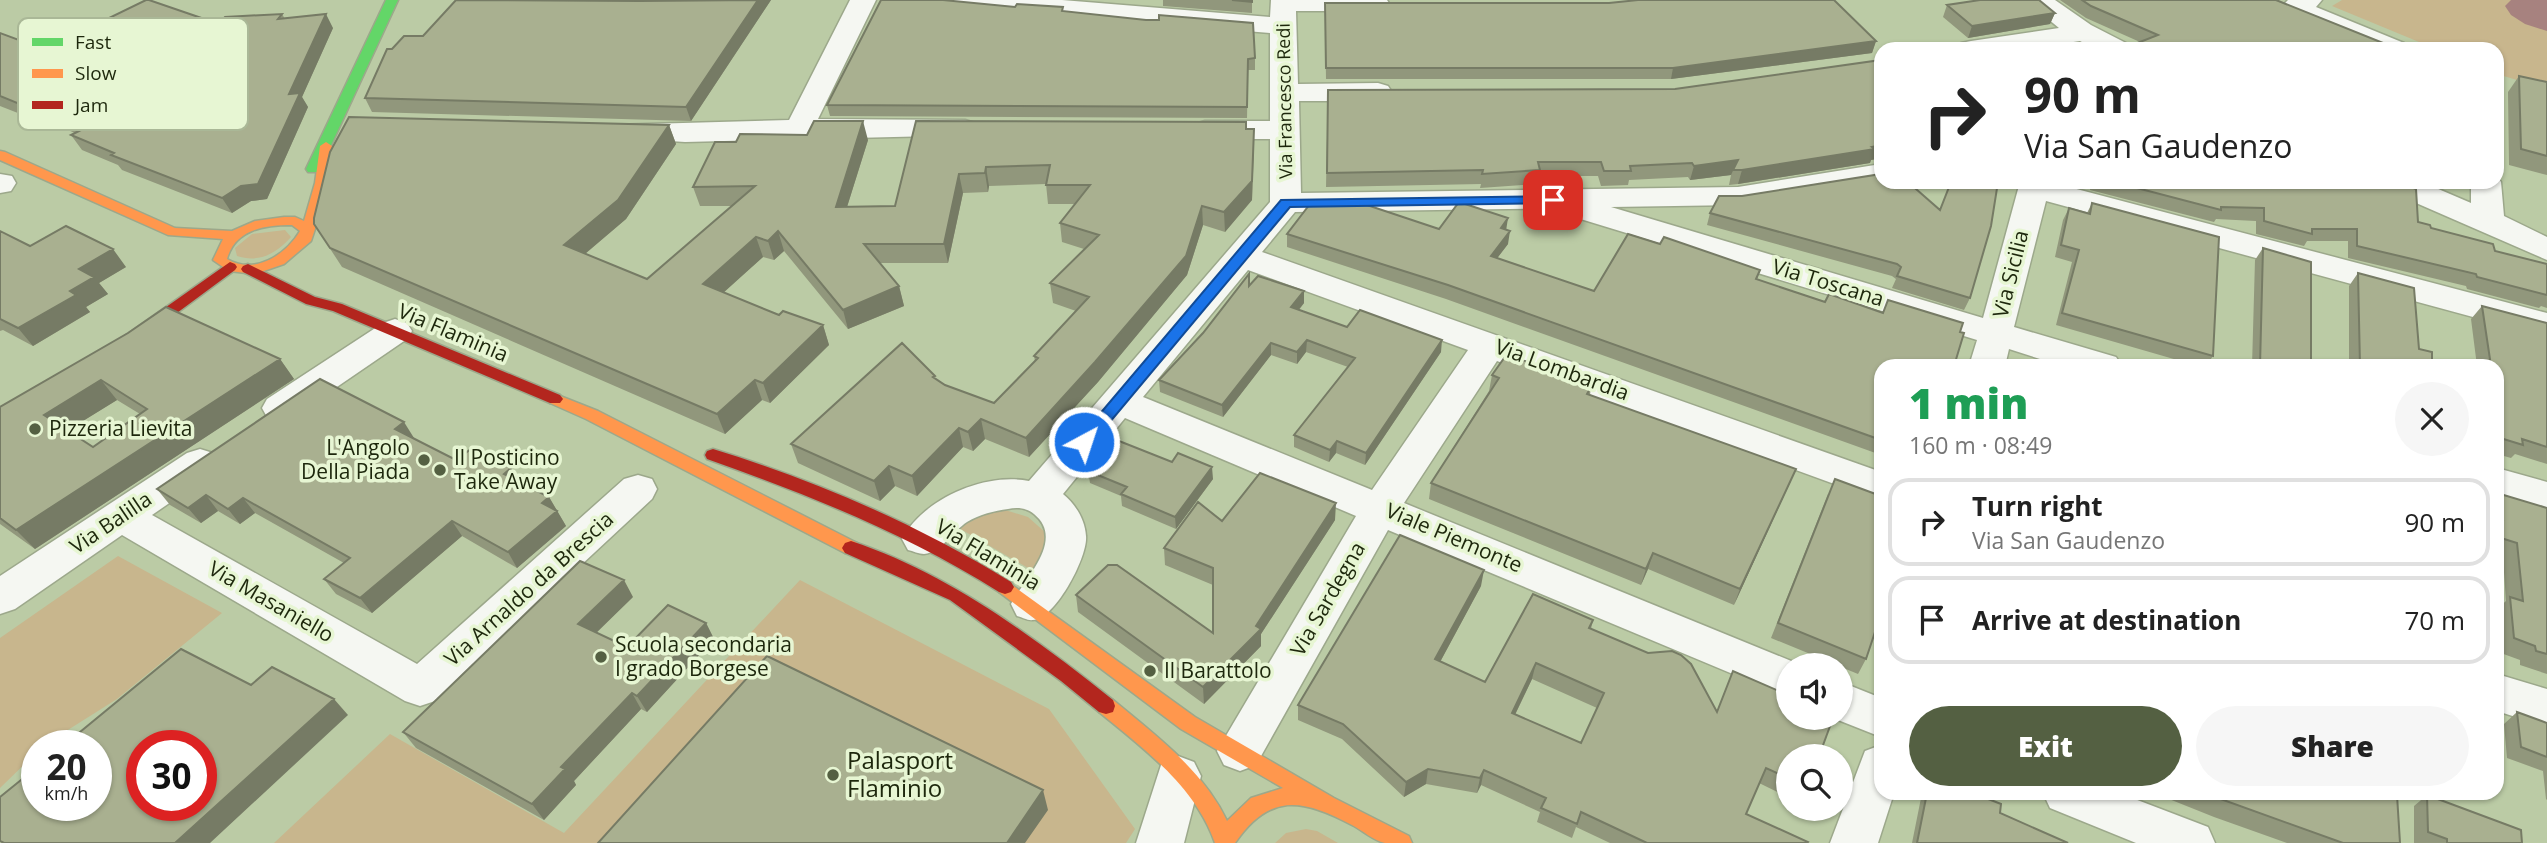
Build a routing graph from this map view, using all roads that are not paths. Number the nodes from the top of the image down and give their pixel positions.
1 (392, 0) edge
2 (863, 0) edge
3 (966, 0) edge
4 (974, 0) edge
5 (2038, 0) edge
6 (2309, 0) edge
7 (1404, 3) edge
8 (1283, 10) edge
9 (2079, 38) edge
10 (2040, 42) edge
11 (2378, 42) edge
12 (1409, 92) edge
13 (1284, 93) junction
14 (799, 128) junction
15 (994, 129) edge
16 (342, 130) junction
17 (587, 130) edge
18 (1174, 130) edge
19 (1286, 130) junction
20 (0, 155) edge
21 (1874, 174) edge
22 (303, 187) dead end
23 (2033, 189) edge
24 (2049, 189) edge
25 (2412, 189) edge
26 (2486, 189) edge
27 (1553, 200) junction
28 (1286, 203) junction
29 (290, 204) dead end
30 (270, 220) junction
31 (2488, 220) junction
32 (233, 235) junction
33 (305, 241) junction
34 (2547, 250) edge
35 (1242, 256) junction
36 (304, 264) dead end
37 (230, 267) junction
38 (248, 269) junction
39 (2547, 325) edge
40 (396, 331) junction
41 (1996, 334) junction
42 (1490, 344) junction
43 (117, 347) edge
44 (1989, 359) edge
45 (2080, 359) edge
46 (1118, 401) junction
47 (592, 415) junction
48 (1874, 484) edge
49 (2504, 484) edge
50 (638, 489) dead end
51 (2547, 497) edge
52 (1037, 498) junction
53 (1381, 508) junction
54 (122, 516) junction
55 (922, 539) junction
56 (10, 578) edge
57 (1032, 604) junction
58 (1776, 674) edge
59 (420, 688) joint
60 (2504, 694) edge
61 (1853, 706) edge
62 (2547, 708) edge
63 (1874, 715) edge
64 (1240, 751) junction
65 (1178, 776) junction
66 (1874, 785) edge
67 (2084, 800) edge
68 (1326, 802) junction
69 (1226, 841) edge
70 (1160, 843) edge
71 (1402, 843) edge
72 (1854, 843) edge
73 (2191, 843) edge

1 - 16 street
2 - 14 street
3 - 4 street
4 - 8 street
5 - 9 street
6 - 11 street
7 - 8 street
8 - 13 street, Via Francesco Redi
9 - 10 street
12 - 13 street
13 - 19 street, Via Francesco Redi
14 - 15 street
14 - 17 street
16 - 22 street
16 - 33 street
18 - 19 street
19 - 28 street, Via Francesco Redi
20 - 32 street
21 - 27 street
23 - 41 street, Via Sicilia
24 - 39 street
25 - 31 street
26 - 31 street
27 - 28 street
27 - 41 street, Via Toscana
28 - 35 street
29 - 30 street
30 - 32 street
30 - 33 street
31 - 34 street
32 - 37 street
33 - 36 street
33 - 38 street
35 - 42 street, Via Lombardia
35 - 46 street
37 - 38 street
37 - 43 street
38 - 40 street, Via Flaminia
40 - 47 street, Via Flaminia
40 - 54 street, Via Balilla
41 - 44 street, Via Sicilia
41 - 45 street, Via Toscana
42 - 48 street, Via Lombardia
42 - 53 street, Via Sardegna
46 - 52 street
46 - 53 street, Viale Piemonte
47 - 55 street, Via Flaminia
47 - 65 street, Via Flaminia
49 - 51 street
50 - 59 street, Via Arnaldo da Brescia
52 - 55 street
52 - 57 street
53 - 58 street, Viale Piemonte
53 - 64 street, Via Sardegna
54 - 56 street, Via Balilla
54 - 59 street, Via Masaniello
55 - 57 street, Via Flaminia
57 - 64 street, Via Flaminia
60 - 62 street
61 - 63 street
64 - 68 street, Via Flaminia
65 - 69 street, Via Flaminia
65 - 70 street
66 - 72 street
67 - 73 street
68 - 69 street
68 - 71 street, Via Flaminia

